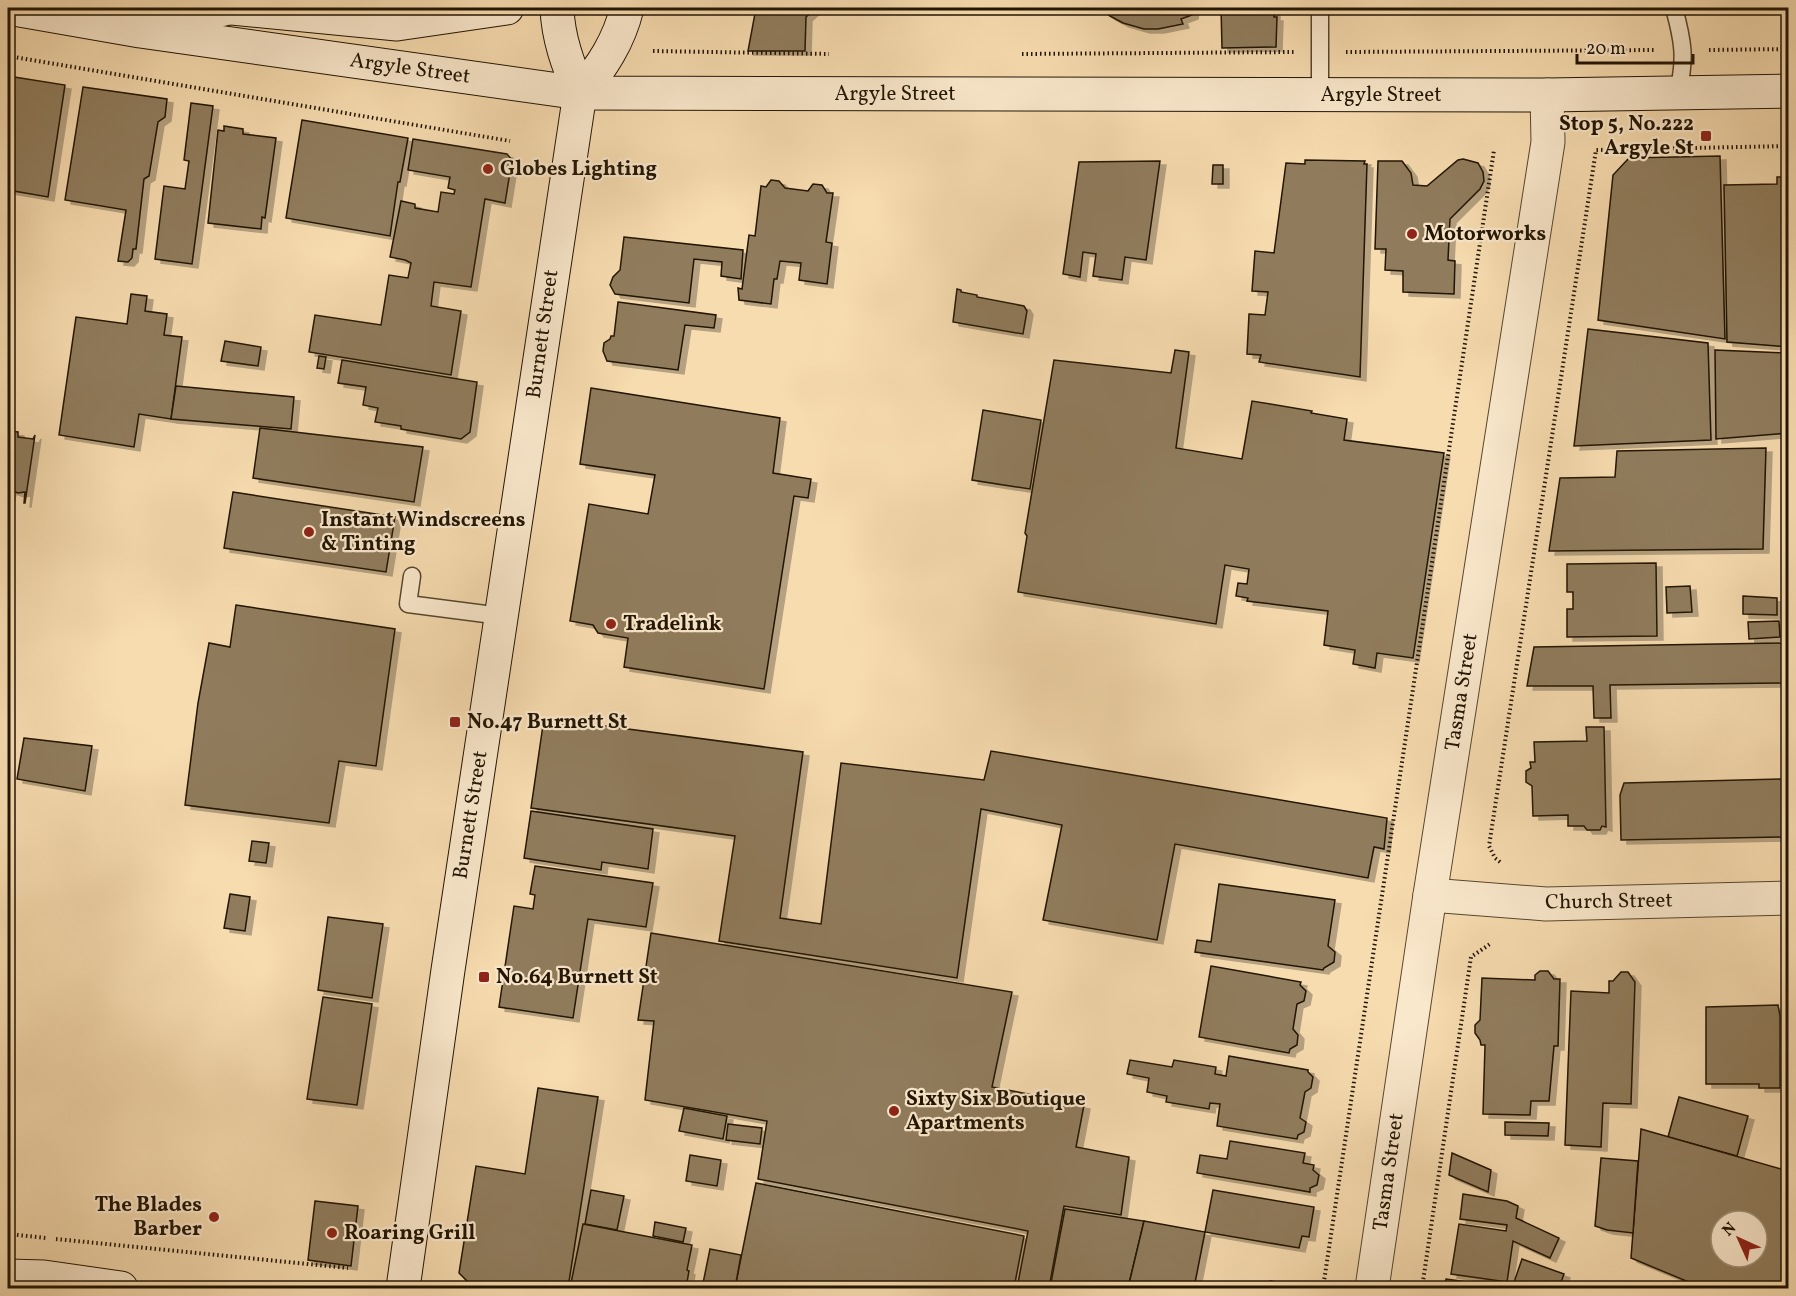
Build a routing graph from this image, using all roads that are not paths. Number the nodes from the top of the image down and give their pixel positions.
1 (8, 8) edge
2 (230, 8) edge
3 (507, 8) edge
4 (558, 8) edge
5 (627, 8) edge
6 (1320, 8) edge
7 (1674, 8) edge
8 (140, 31) junction
9 (1678, 92) junction
10 (1788, 92) edge
11 (579, 93) junction
12 (1320, 95) junction
13 (1547, 95) junction
14 (412, 576) dead end
15 (501, 616) junction
16 (1430, 895) junction
17 (1788, 898) edge
18 (8, 1276) edge
19 (121, 1288) edge
20 (403, 1288) edge
21 (1372, 1288) edge

1 - 8 main road, Argyle Street
2 - 3 main road
2 - 8 main road
4 - 11 main road, Burnett Street
5 - 11 main road, Burnett Street
6 - 12 lane
7 - 9 lane
8 - 11 main road, Argyle Street
9 - 10 main road, Argyle Street
9 - 13 main road, Argyle Street
11 - 12 main road, Argyle Street
11 - 15 main road, Burnett Street
12 - 13 main road, Argyle Street
13 - 16 main road, Tasma Street
14 - 15 lane
15 - 20 main road, Burnett Street
16 - 17 main road, Church Street
16 - 21 main road, Tasma Street
18 - 19 main road

